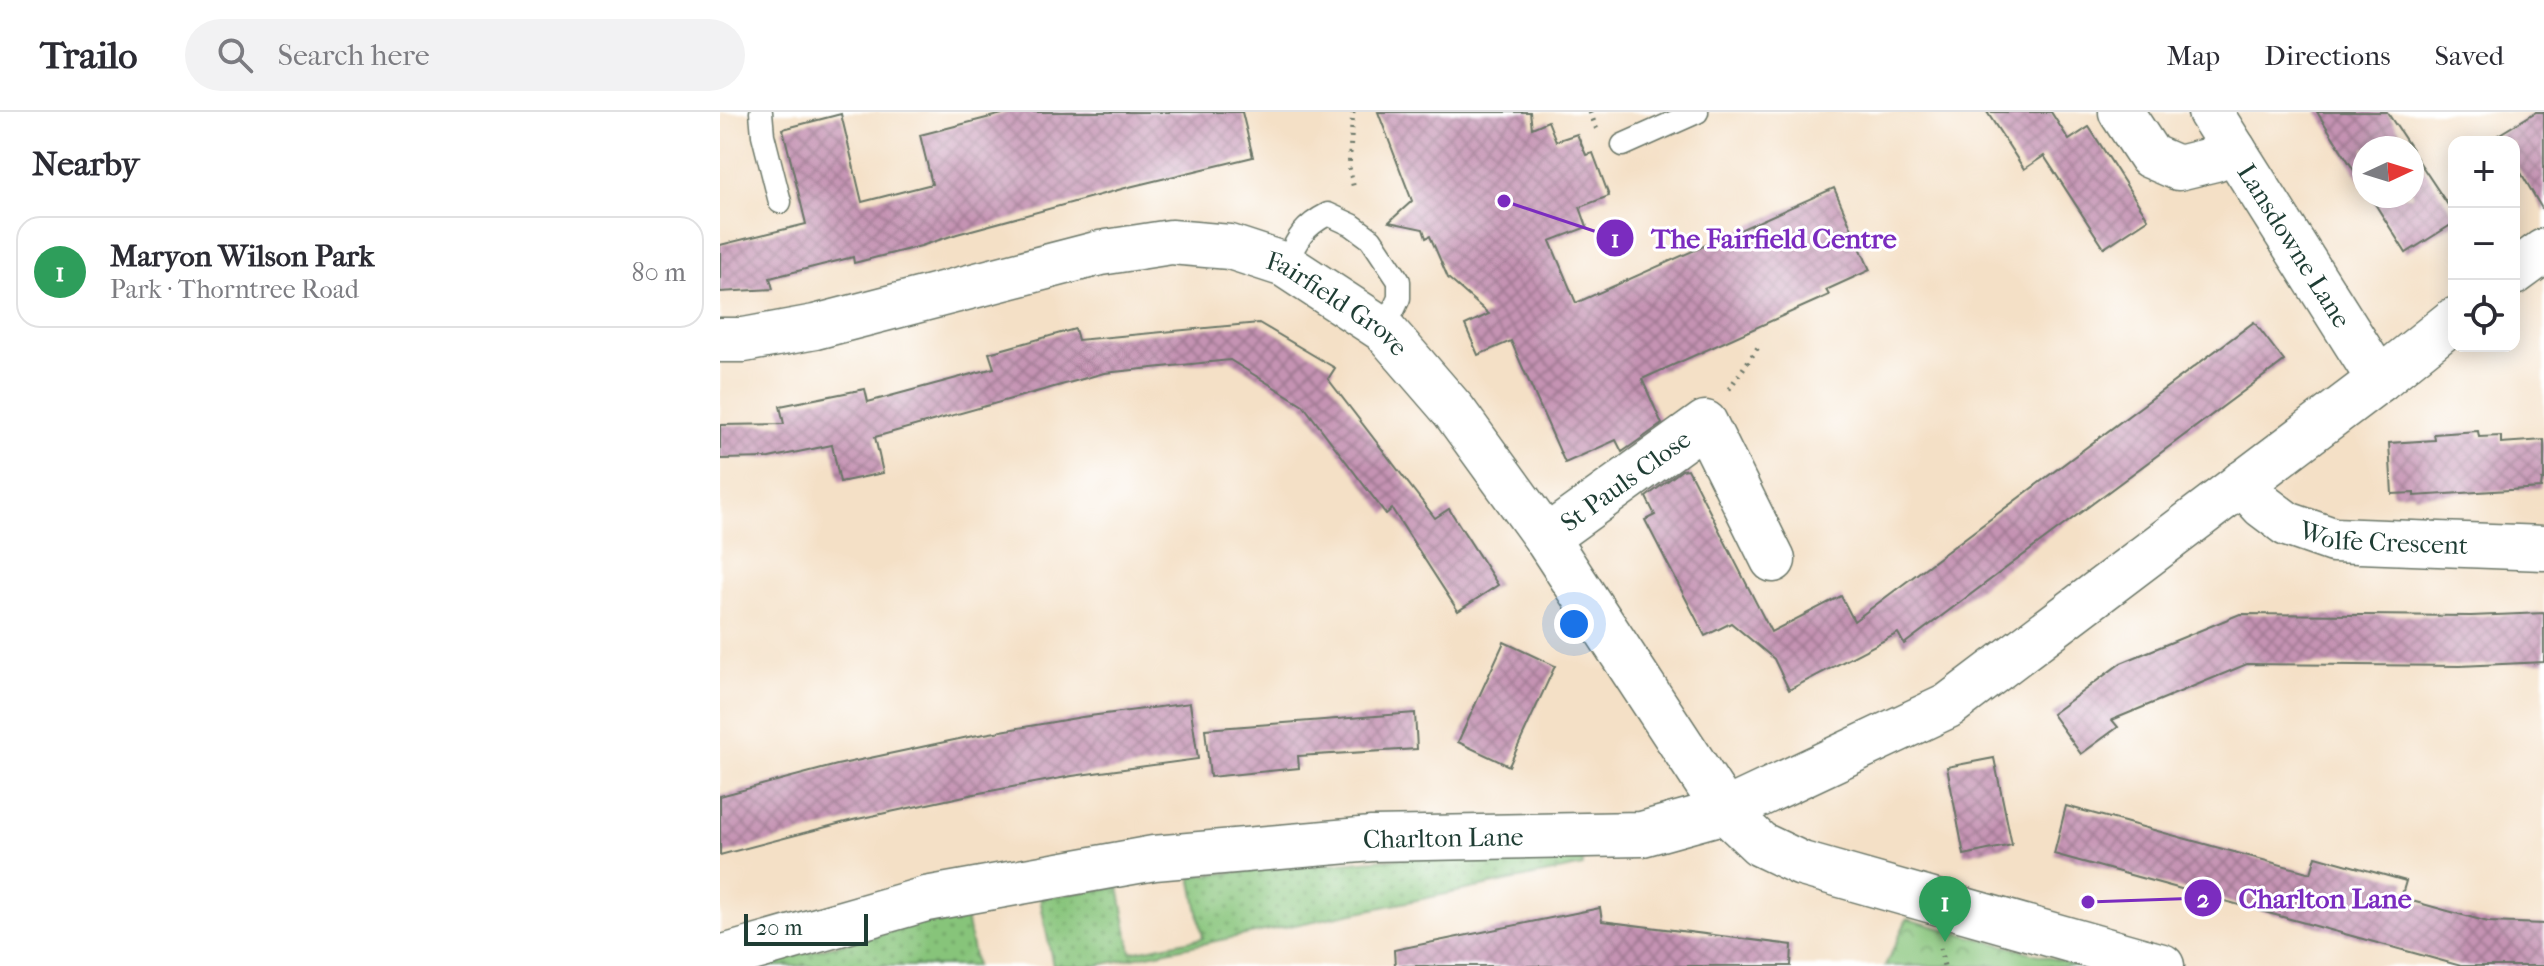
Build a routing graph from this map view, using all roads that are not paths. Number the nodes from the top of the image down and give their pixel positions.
1 (761, 112) edge
2 (1697, 112) edge
3 (2121, 112) edge
4 (2210, 112) edge
5 (1623, 145) dead end
6 (2234, 150) junction
7 (780, 202) dead end
8 (2544, 251) edge
9 (1285, 265) junction
10 (2520, 269) edge
11 (2448, 325) edge
12 (1384, 330) junction
13 (720, 340) edge
14 (2379, 380) junction
15 (2242, 483) junction
16 (1546, 538) junction
17 (2544, 548) edge
18 (1773, 560) dead end
19 (1725, 811) junction
20 (720, 958) edge
21 (2162, 966) edge

1 - 7 lane
2 - 5 lane
3 - 6 street
4 - 6 street, Lansdowne Lane
6 - 14 street, Lansdowne Lane
8 - 10 street
9 - 12 street, Fairfield Grove
9 - 12 lane
9 - 13 street, Fairfield Grove
11 - 14 street, Charlton Lane
12 - 16 street, Fairfield Grove
14 - 15 street, Charlton Lane
15 - 17 street, Wolfe Crescent
15 - 19 street, Charlton Lane
16 - 18 street, St Pauls Close
16 - 19 street, Fairfield Grove
19 - 20 street, Charlton Lane
19 - 21 street, Fairfield Grove

